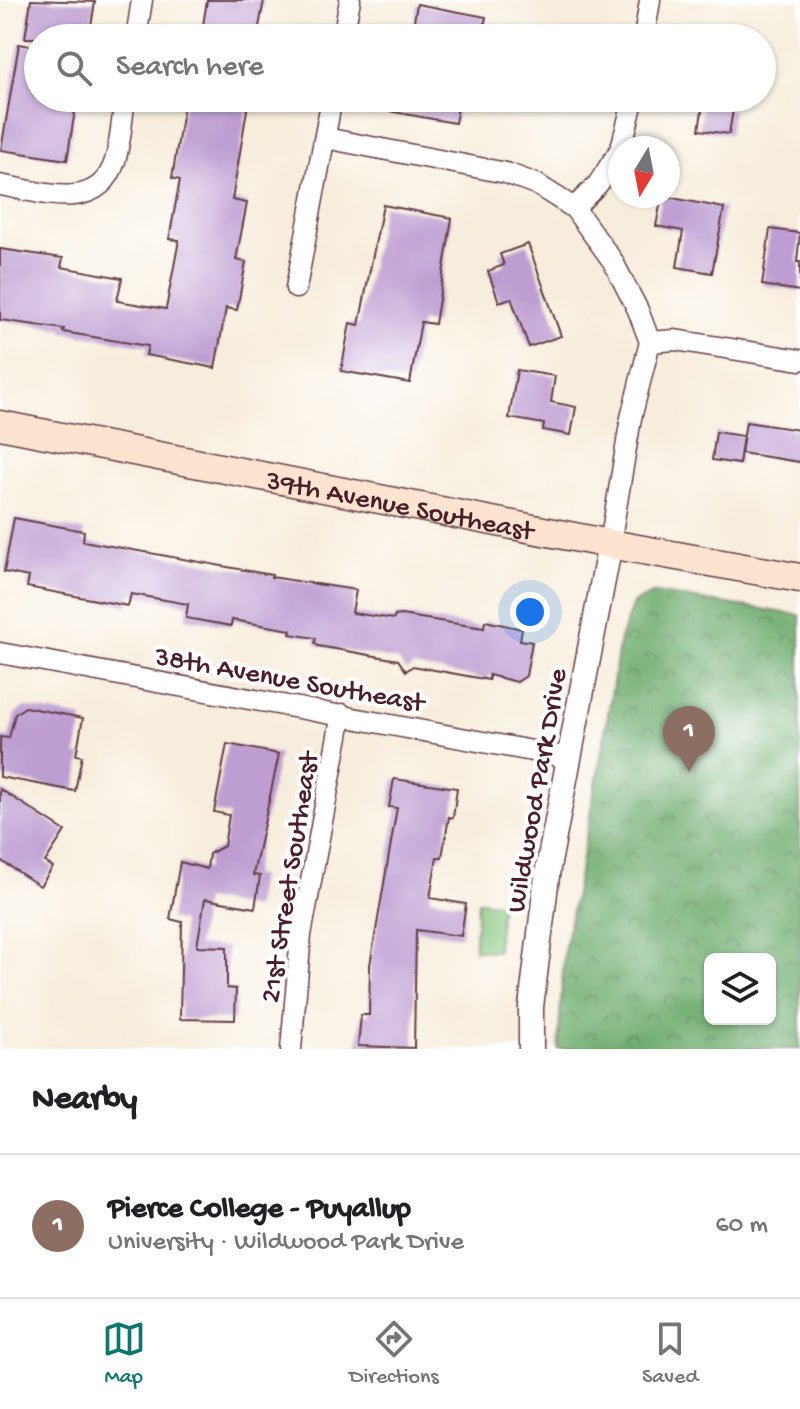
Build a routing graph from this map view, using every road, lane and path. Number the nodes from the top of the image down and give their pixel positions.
1 (142, 0) edge
2 (350, 0) edge
3 (650, 0) edge
4 (138, 24) edge
5 (346, 24) edge
6 (646, 24) edge
7 (123, 112) edge
8 (330, 112) edge
9 (630, 112) edge
10 (624, 136) edge
11 (325, 138) junction
12 (608, 168) edge
13 (0, 185) edge
14 (574, 208) junction
15 (296, 288) dead end
16 (650, 342) junction
17 (800, 360) edge
18 (0, 425) edge
19 (610, 544) junction
20 (800, 578) edge
21 (0, 653) edge
22 (342, 714) junction
23 (570, 758) junction
24 (291, 1049) edge
25 (531, 1049) edge

1 - 4 street
2 - 5 street
3 - 6 street
7 - 13 street
8 - 11 street
9 - 10 street
11 - 14 street
11 - 15 street
12 - 14 street
14 - 16 street
16 - 17 street
16 - 19 street
18 - 19 main road, 39th Avenue Southeast
19 - 20 main road, 39th Avenue Southeast
19 - 23 street, Wildwood Park Drive
21 - 22 street, 38th Avenue Southeast
22 - 23 street, 38th Avenue Southeast
22 - 24 street, 21st Street Southeast
23 - 25 street, Wildwood Park Drive

